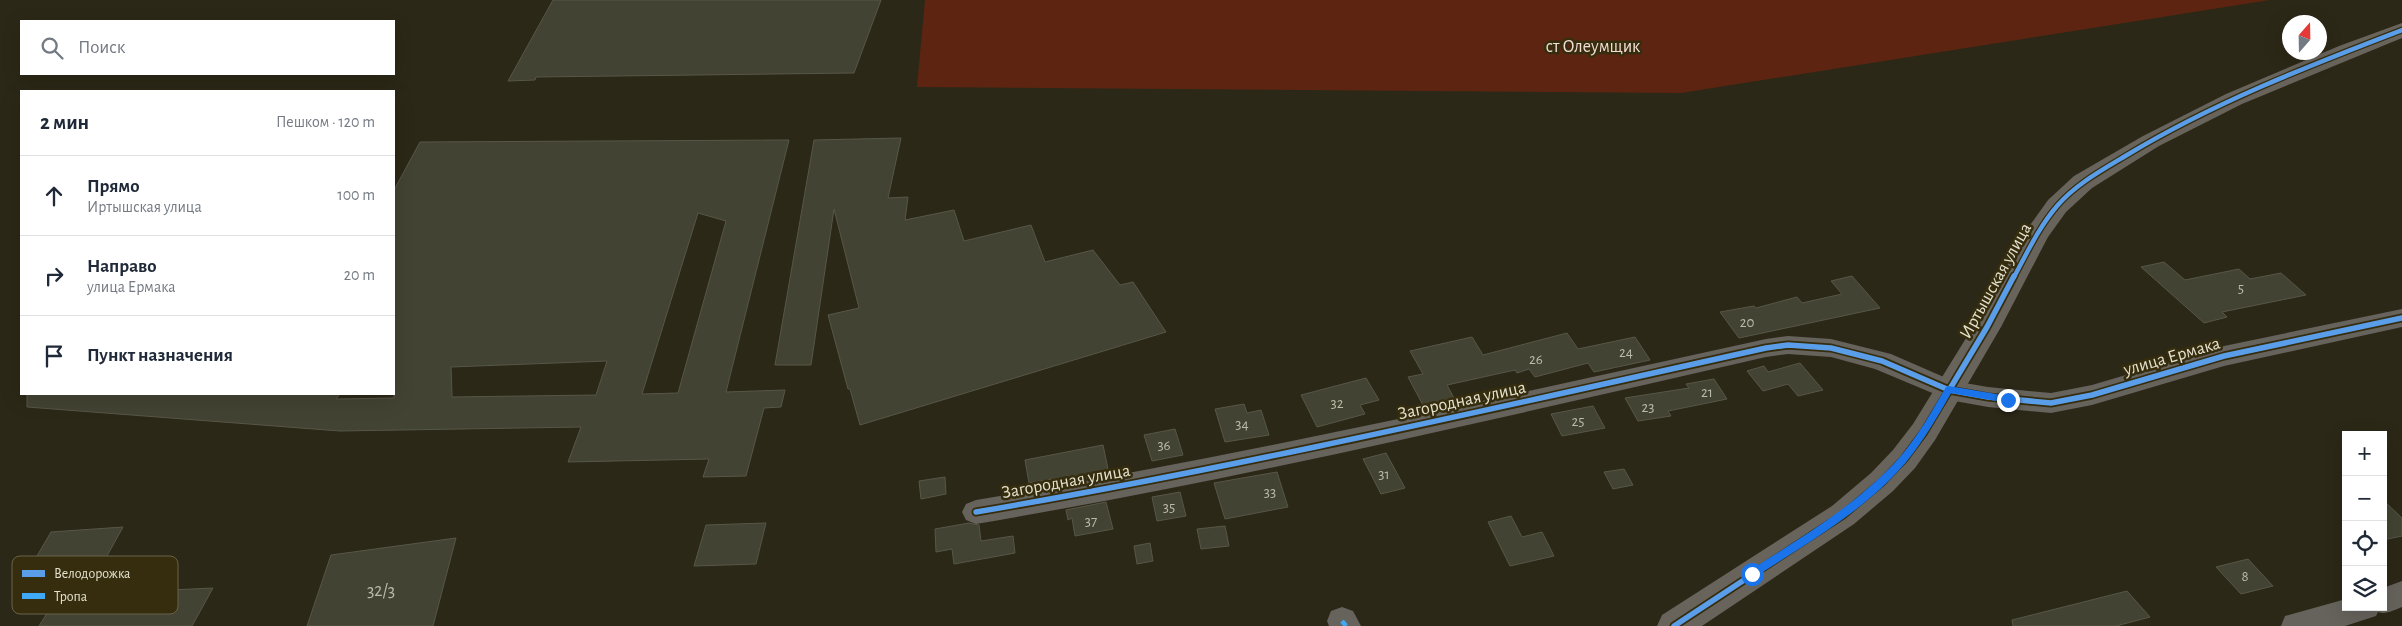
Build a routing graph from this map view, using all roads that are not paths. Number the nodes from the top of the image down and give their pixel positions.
1 (2402, 30) edge
2 (2402, 318) edge
3 (1949, 390) junction
4 (976, 512) dead end
5 (2402, 594) edge
6 (2387, 600) edge
7 (2350, 611) edge
8 (1674, 626) edge
9 (2296, 626) edge

1 - 3 main road, Иртышская улица
2 - 3 street, улица Ермака
3 - 4 street, Загородная улица
3 - 8 main road, Иртышская улица
5 - 6 street
7 - 9 street

